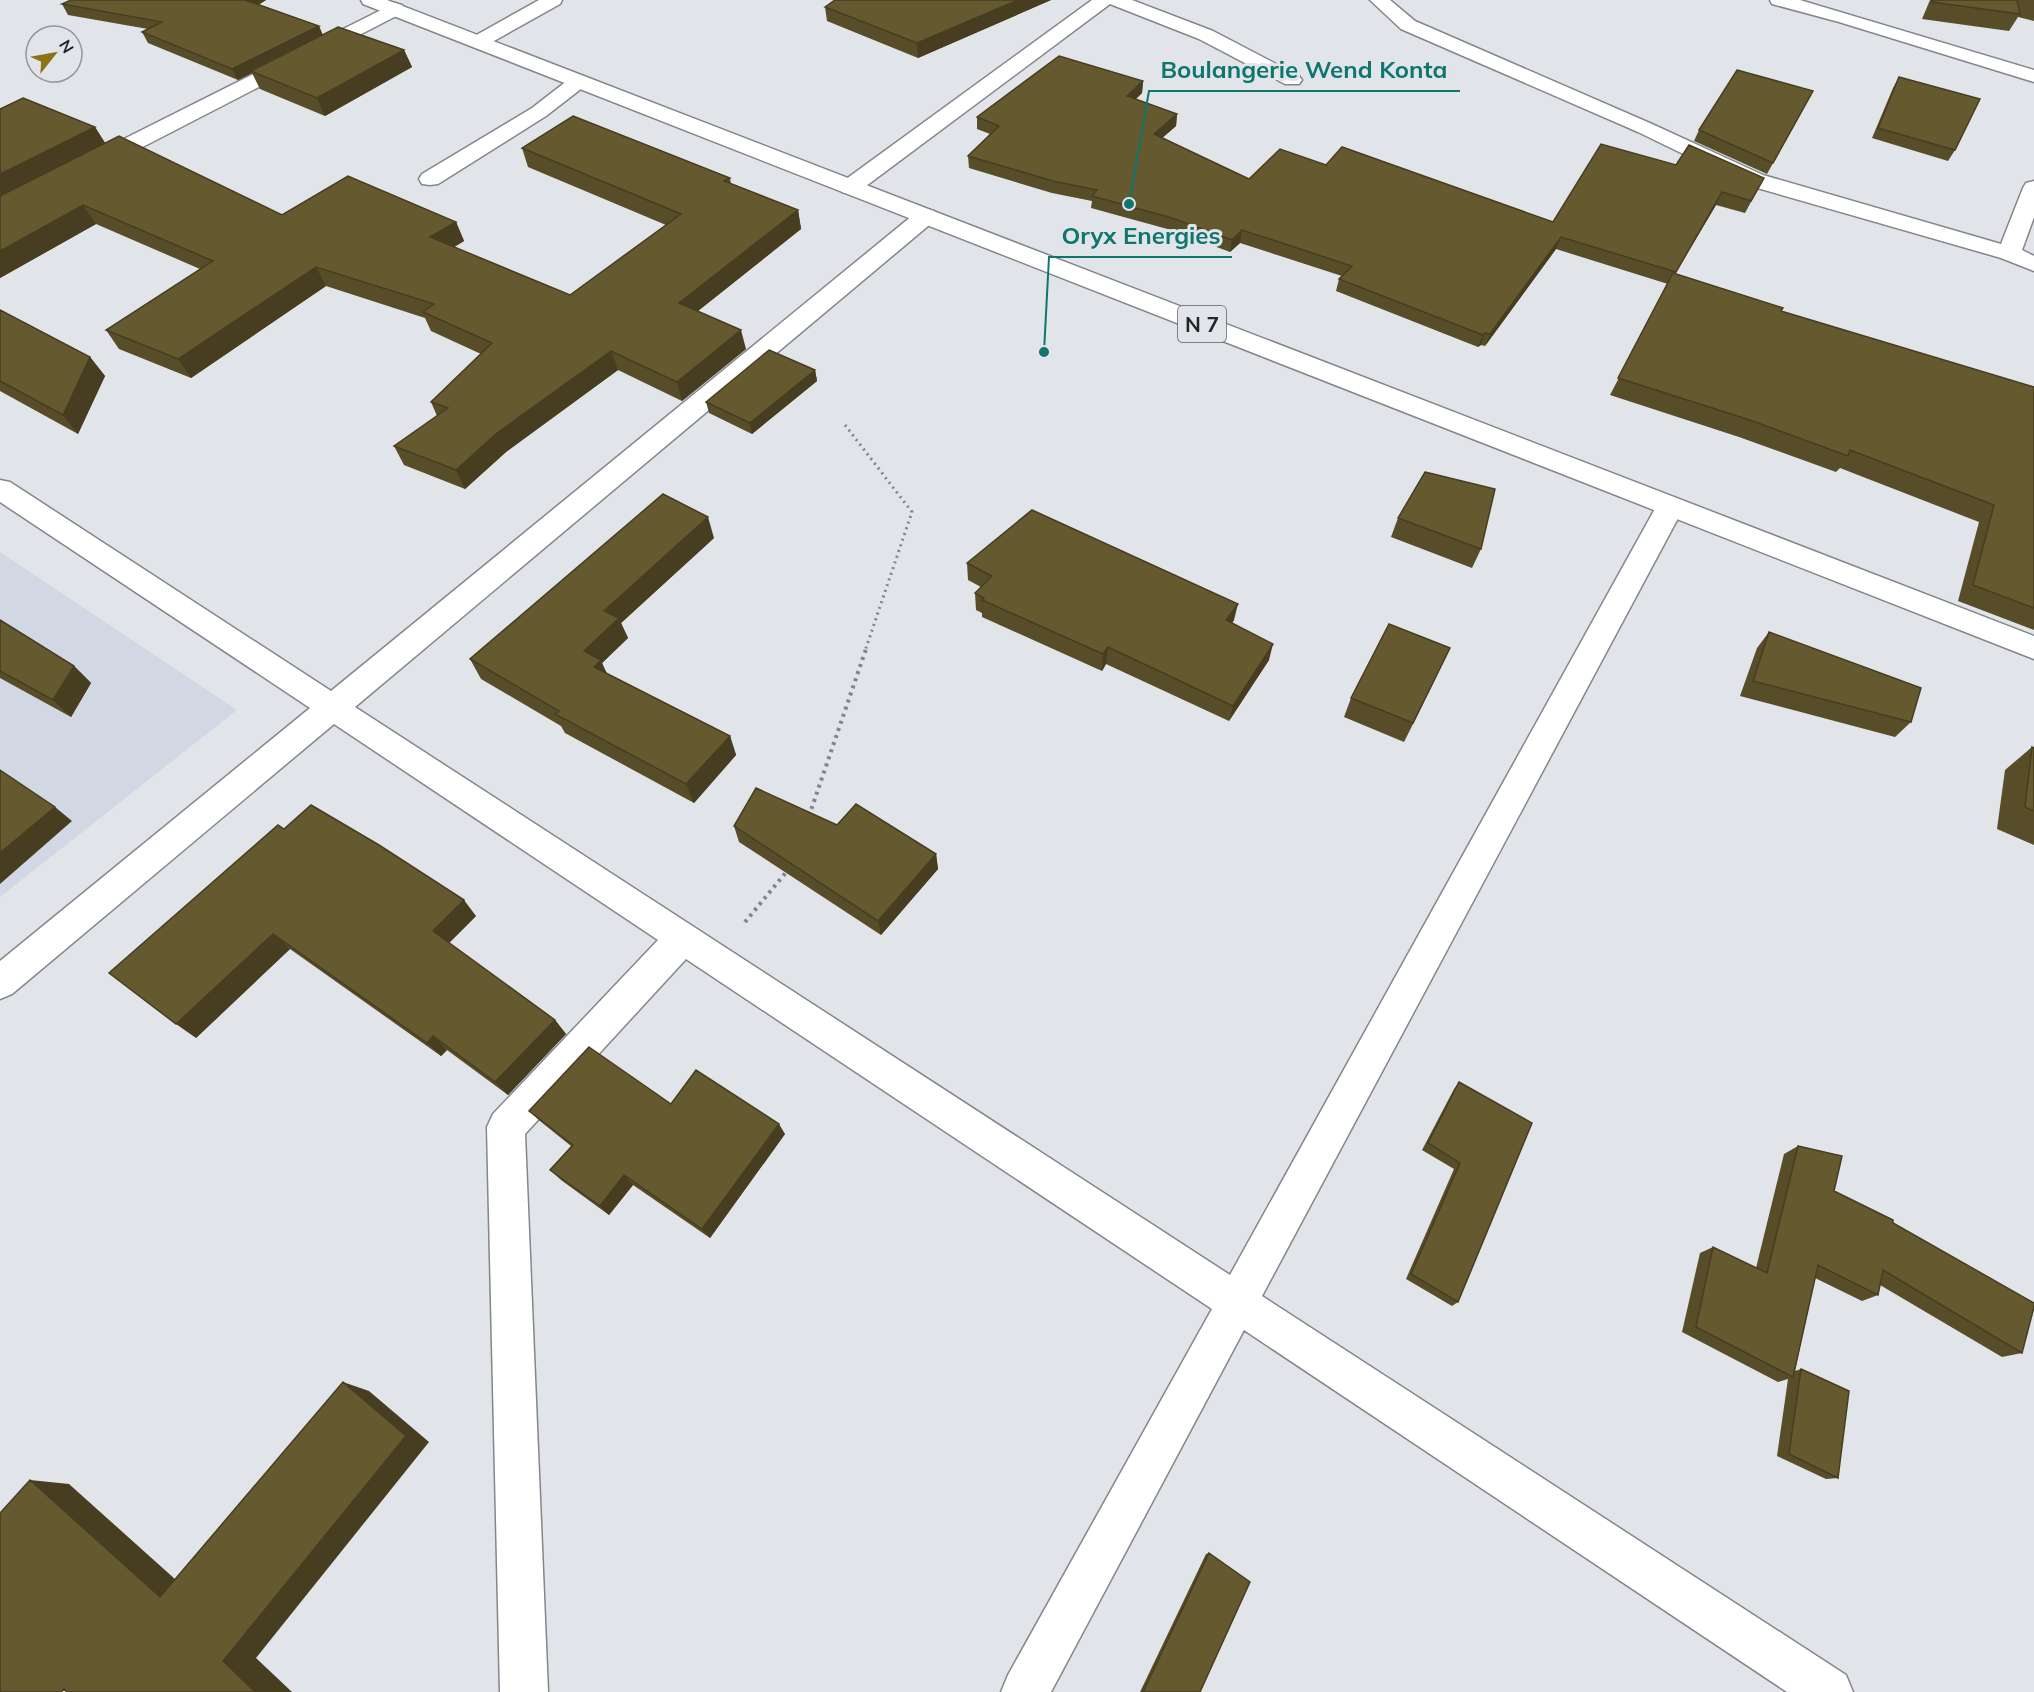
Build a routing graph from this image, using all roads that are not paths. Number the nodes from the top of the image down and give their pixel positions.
1 (370, 0) edge
2 (553, 0) edge
3 (1104, 0) edge
4 (1115, 0) edge
5 (1380, 0) edge
6 (1779, 0) edge
7 (395, 9) junction
8 (478, 42) junction
9 (2034, 76) edge
10 (1292, 80) dead end
11 (579, 81) junction
12 (75, 173) edge
13 (430, 178) dead end
14 (850, 187) junction
15 (2034, 188) edge
16 (926, 216) junction
17 (2009, 253) junction
18 (2034, 264) edge
19 (0, 489) edge
20 (1670, 507) junction
21 (2034, 648) edge
22 (333, 708) junction
23 (699, 949) junction
24 (0, 983) edge
25 (1237, 1303) junction
26 (524, 1692) edge
27 (1025, 1692) edge
28 (1829, 1692) edge

1 - 7 main road, N 7
2 - 8 main road
3 - 14 main road
4 - 10 main road
5 - 17 main road
6 - 9 main road
7 - 8 main road, N 7
7 - 12 main road
8 - 11 main road, N 7
11 - 13 main road
11 - 14 main road, N 7
14 - 16 main road, N 7
15 - 17 main road
16 - 20 main road, N 7
16 - 22 main road
17 - 18 main road
19 - 22 main road
20 - 21 main road, N 7
20 - 25 main road
22 - 23 main road
22 - 24 main road
23 - 25 main road
23 - 26 main road
25 - 27 main road
25 - 28 main road

